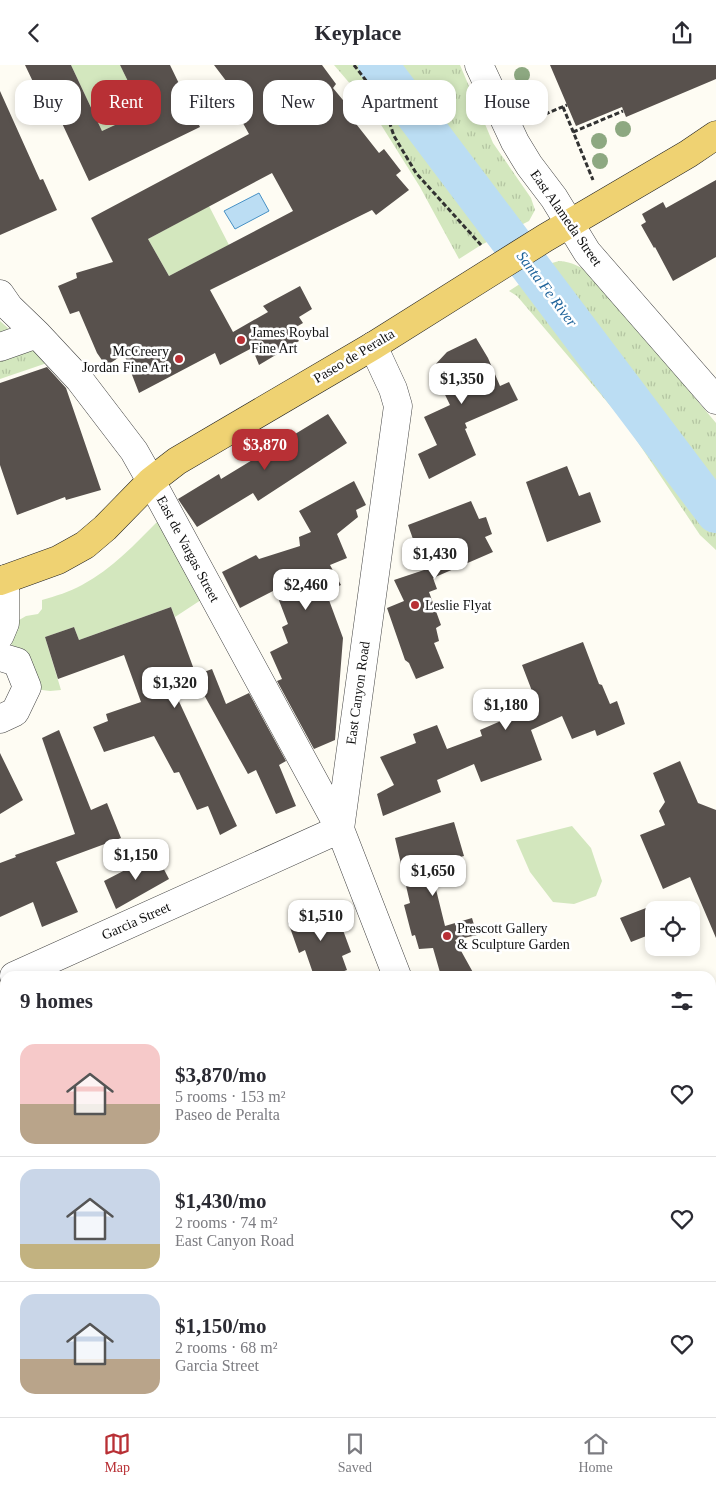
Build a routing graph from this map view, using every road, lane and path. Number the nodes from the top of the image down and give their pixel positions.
1 (354, 65) edge
2 (479, 65) edge
3 (623, 111) dead end
4 (548, 113) edge
5 (573, 132) junction
6 (716, 135) edge
7 (593, 181) dead end
8 (569, 223) junction
9 (481, 245) dead end
10 (0, 294) edge
11 (37, 334) junction
12 (373, 346) junction
13 (0, 347) edge
14 (716, 400) edge
15 (151, 481) junction
16 (2, 580) edge
17 (0, 635) edge
18 (0, 657) edge
19 (0, 719) edge
20 (340, 829) junction
21 (25, 971) edge
22 (396, 971) edge

1 - 9 path
2 - 8 street, East Alameda Street
3 - 5 path
4 - 5 path
5 - 7 path
6 - 8 main road, Paseo de Peralta
8 - 12 main road, Paseo de Peralta
8 - 14 street, East Alameda Street
10 - 11 street, East de Vargas Street
11 - 13 street
11 - 15 street, East de Vargas Street
12 - 15 main road, Paseo de Peralta
12 - 20 street, East Canyon Road
15 - 16 main road, Paseo de Peralta
15 - 20 street, East de Vargas Street
16 - 17 street
18 - 19 street
20 - 21 street, Garcia Street
20 - 22 street, East Canyon Road

